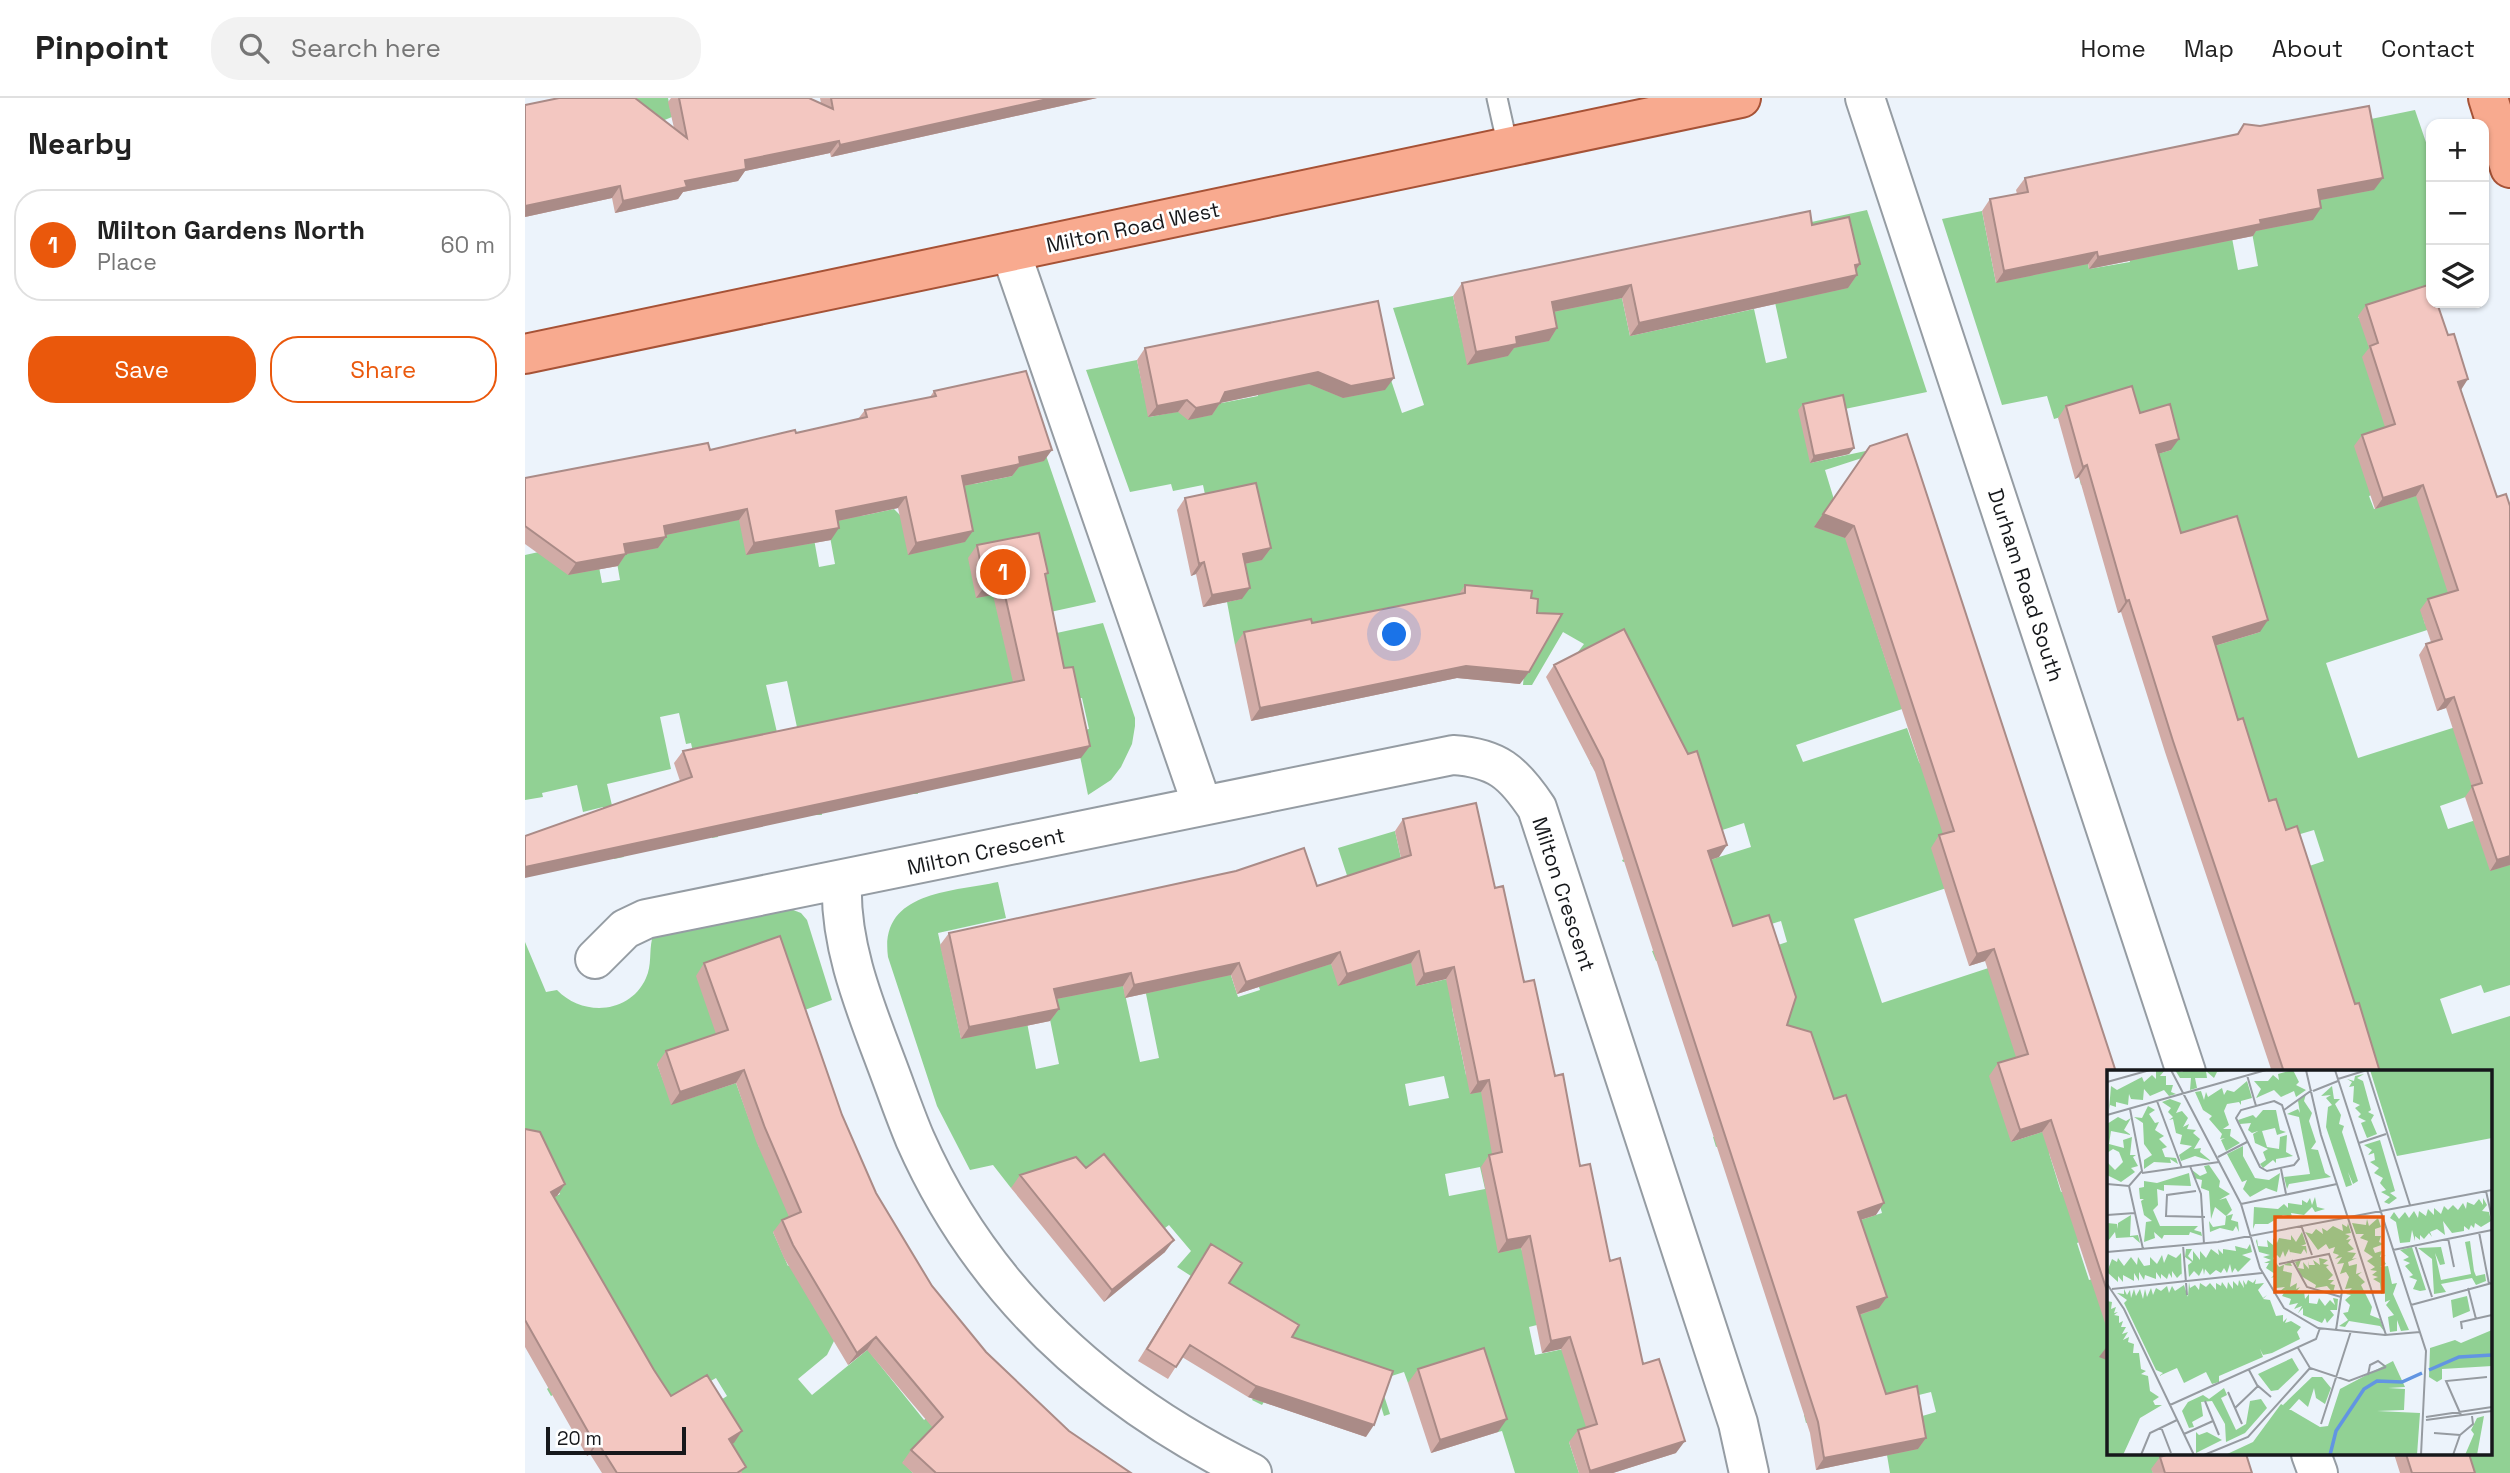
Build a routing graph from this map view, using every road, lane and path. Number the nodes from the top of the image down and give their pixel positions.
1 (1497, 98) edge
2 (1741, 98) edge
3 (1865, 98) edge
4 (2488, 98) edge
5 (1508, 147) junction
6 (2510, 168) edge
7 (1011, 253) junction
8 (525, 354) edge
9 (1202, 805) junction
10 (842, 880) junction
11 (595, 959) dead end
12 (2185, 1070) edge
13 (2312, 1456) edge
14 (1252, 1473) edge
15 (1749, 1473) edge
16 (2318, 1473) edge

1 - 5 lane
2 - 5 main road, Milton Road West
3 - 12 street, Durham Road South
4 - 6 main road
5 - 7 main road, Milton Road West
7 - 8 main road, Milton Road West
7 - 9 street
9 - 10 street, Milton Crescent
9 - 15 street, Milton Crescent
10 - 11 street, Milton Crescent
10 - 14 street
13 - 16 street

